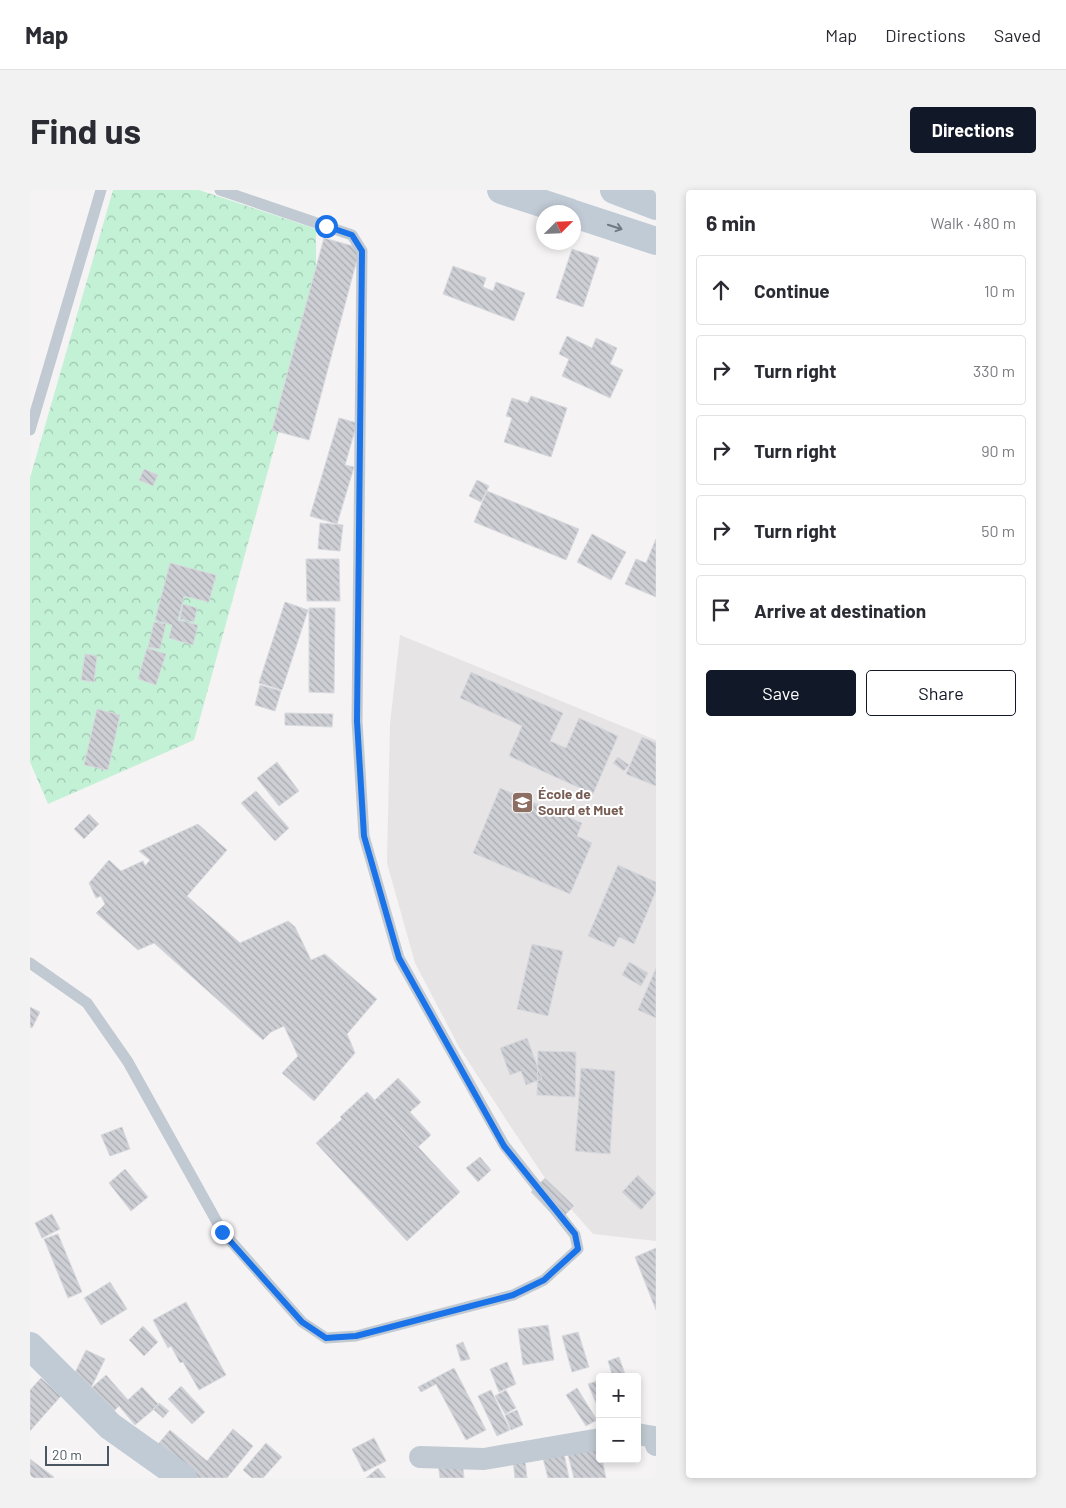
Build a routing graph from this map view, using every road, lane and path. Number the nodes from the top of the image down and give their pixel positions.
1 (101, 190) edge
2 (220, 190) edge
3 (500, 190) edge
4 (614, 190) edge
5 (548, 205) edge
6 (656, 206) edge
7 (581, 216) edge
8 (656, 241) edge
9 (30, 430) edge
10 (30, 963) edge
11 (30, 1346) edge
12 (641, 1435) edge
13 (596, 1440) edge
14 (656, 1445) edge
15 (420, 1457) dead end
16 (183, 1478) edge

1 - 9 lane
2 - 10 lane
3 - 5 main road
4 - 6 main road
7 -> 8 main road
11 - 16 main road
12 - 14 street
13 - 15 street

